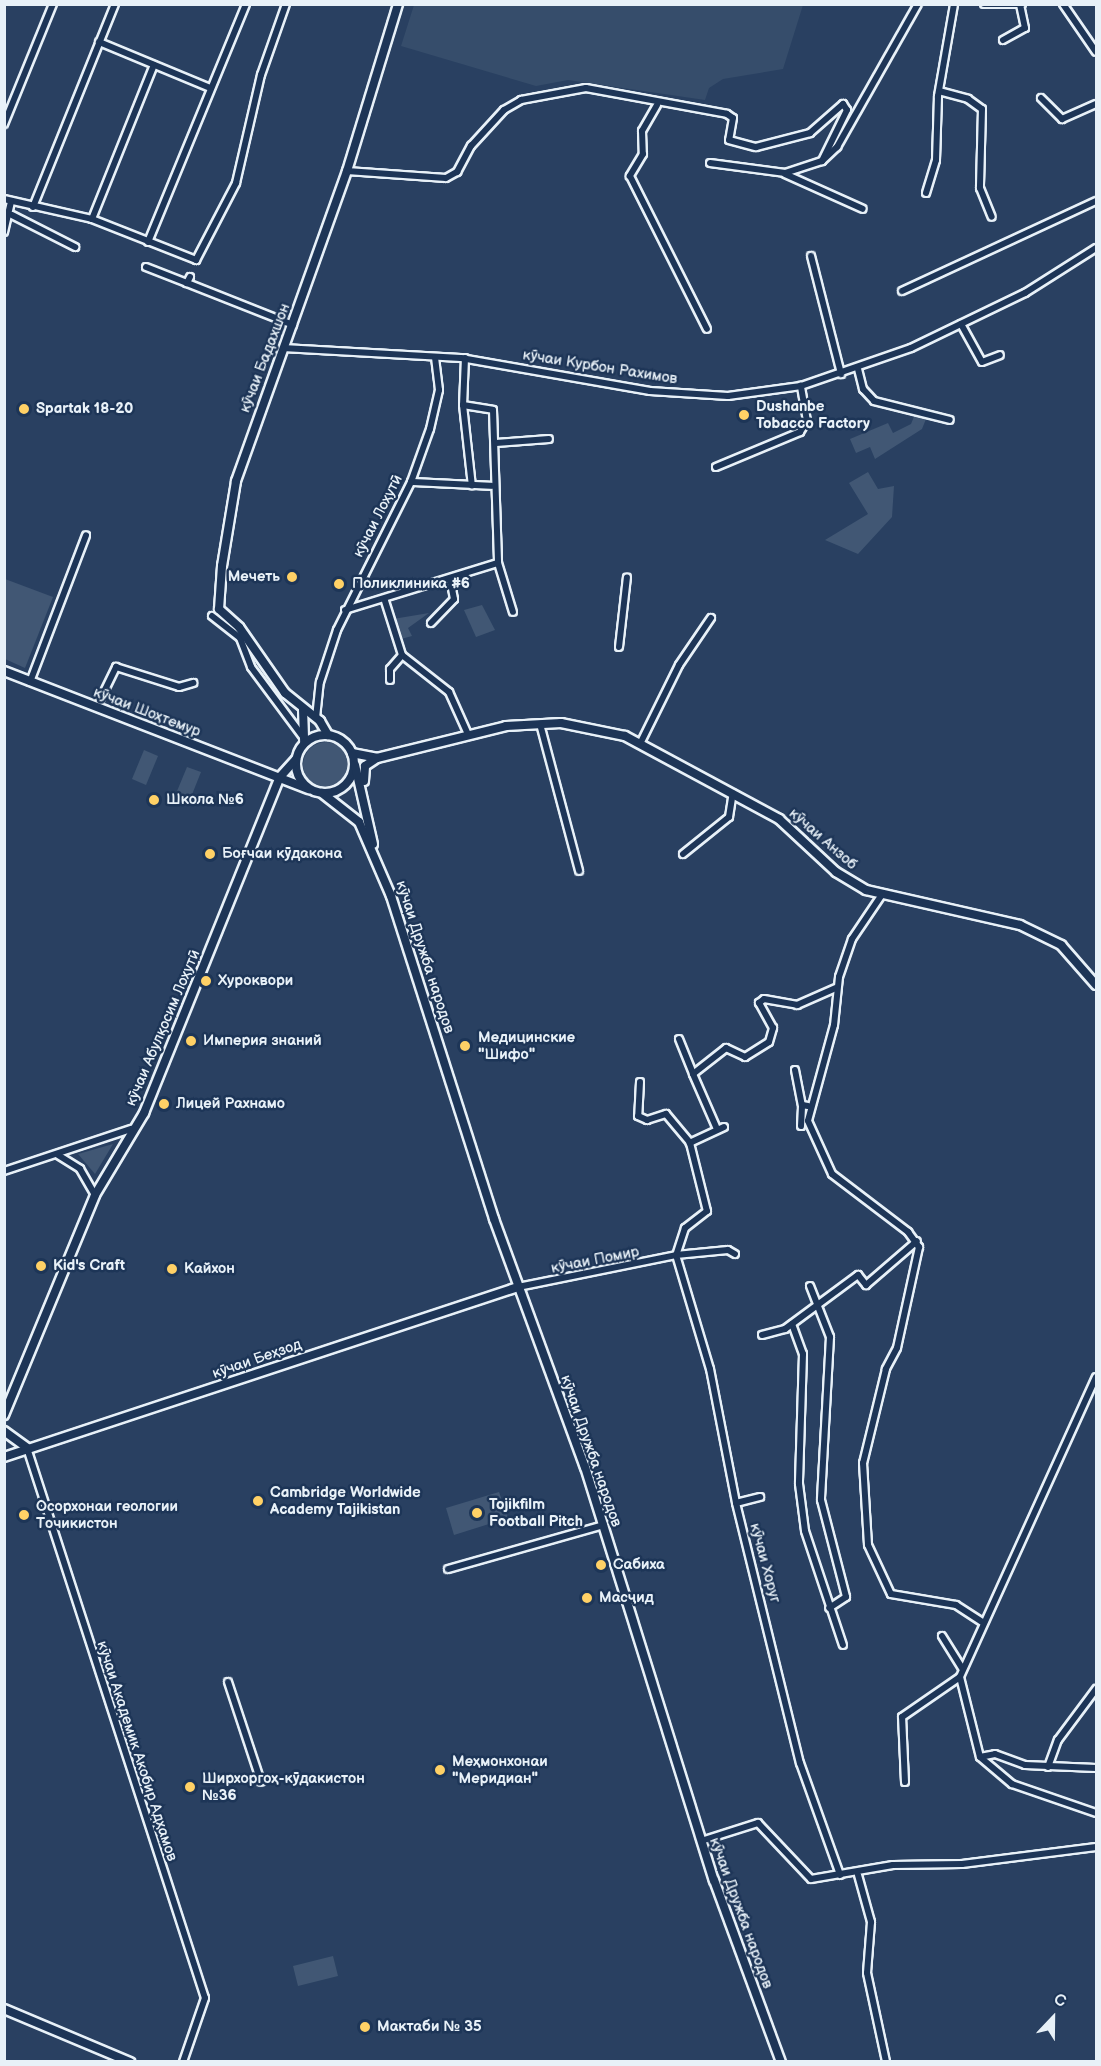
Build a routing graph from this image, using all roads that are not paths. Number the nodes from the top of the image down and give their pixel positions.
1 (53, 4) edge
2 (115, 4) edge
3 (246, 4) edge
4 (285, 4) edge
5 (398, 4) edge
6 (918, 4) edge
7 (954, 4) edge
8 (984, 4) edge
9 (1063, 4) edge
10 (1021, 5) edge
11 (1003, 40) dead end
12 (99, 42) junction
13 (1096, 52) edge
14 (154, 65) junction
15 (210, 87) junction
16 (939, 91) junction
17 (1041, 98) dead end
18 (1096, 104) edge
19 (657, 105) junction
20 (4, 124) edge
21 (822, 161) junction
22 (710, 163) dead end
23 (347, 171) junction
24 (785, 173) junction
25 (926, 193) dead end
26 (8, 200) edge
27 (1096, 201) edge
28 (33, 207) junction
29 (862, 209) dead end
30 (12, 215) junction
31 (992, 217) dead end
32 (92, 219) junction
33 (4, 232) edge
34 (148, 242) junction
35 (75, 247) dead end
36 (1096, 248) edge
37 (811, 256) dead end
38 (146, 267) dead end
39 (902, 291) dead end
40 (961, 324) junction
41 (293, 326) junction
42 (707, 329) dead end
43 (284, 348) junction
44 (1000, 355) dead end
45 (435, 357) junction
46 (465, 358) junction
47 (858, 369) junction
48 (842, 374) junction
49 (801, 386) junction
50 (463, 405) junction
51 (950, 420) dead end
52 (549, 439) dead end
53 (496, 443) junction
54 (716, 467) dead end
55 (411, 482) junction
56 (472, 486) junction
57 (492, 486) junction
58 (86, 535) dead end
59 (498, 563) junction
60 (627, 576) dead end
61 (450, 579) junction
62 (385, 601) junction
63 (345, 610) junction
64 (513, 612) dead end
65 (212, 616) dead end
66 (711, 618) dead end
67 (431, 622) dead end
68 (619, 647) dead end
69 (402, 655) junction
70 (4, 671) edge
71 (390, 680) dead end
72 (30, 682) junction
73 (193, 683) dead end
74 (100, 700) dead end
75 (300, 706) junction
76 (316, 718) junction
77 (540, 724) junction
78 (467, 732) junction
79 (328, 735) junction
80 (305, 741) junction
81 (640, 744) junction
82 (352, 753) junction
83 (377, 758) junction
84 (296, 759) junction
85 (355, 765) junction
86 (280, 777) junction
87 (309, 789) junction
88 (364, 789) junction
89 (734, 793) junction
90 (322, 794) junction
91 (374, 851) junction
92 (683, 854) dead end
93 (579, 871) dead end
94 (881, 896) junction
95 (1096, 985) edge
96 (836, 988) junction
97 (679, 1039) dead end
98 (795, 1070) dead end
99 (693, 1074) junction
100 (640, 1082) dead end
101 (805, 1106) junction
102 (801, 1126) dead end
103 (131, 1129) junction
104 (690, 1143) junction
105 (58, 1155) junction
106 (4, 1171) edge
107 (95, 1195) junction
108 (917, 1241) junction
109 (735, 1254) dead end
110 (676, 1255) junction
111 (810, 1286) dead end
112 (518, 1287) junction
113 (816, 1301) junction
114 (792, 1324) junction
115 (762, 1335) dead end
116 (1096, 1377) edge
117 (4, 1415) edge
118 (4, 1431) edge
119 (27, 1448) junction
120 (4, 1456) edge
121 (760, 1497) dead end
122 (736, 1503) junction
123 (604, 1525) junction
124 (448, 1569) dead end
125 (829, 1608) junction
126 (982, 1622) junction
127 (942, 1636) dead end
128 (843, 1645) dead end
129 (963, 1669) junction
130 (960, 1677) junction
131 (228, 1682) dead end
132 (1096, 1689) edge
133 (980, 1757) junction
134 (1048, 1767) junction
135 (1096, 1768) edge
136 (261, 1782) dead end
137 (905, 1782) dead end
138 (1096, 1813) edge
139 (701, 1841) junction
140 (1096, 1847) edge
141 (840, 1875) junction
142 (858, 1875) junction
143 (4, 2009) edge
144 (130, 2061) edge
145 (183, 2061) edge
146 (781, 2061) edge
147 (886, 2061) edge

1 - 20 street
2 - 12 street
3 - 15 street
4 - 34 street
5 - 23 main road, кӯчаи Бадахшон
6 - 21 street
7 - 16 street
8 - 10 street
9 - 13 street
10 - 11 street
12 - 14 street
12 - 28 street
14 - 15 street
14 - 32 street
15 - 34 street
16 - 25 street
16 - 31 street
17 - 18 street
19 - 21 street
19 - 23 street
19 - 42 street
21 - 24 street
22 - 24 street
23 - 41 main road, кӯчаи Бадахшон
24 - 29 street
26 - 28 street
26 - 30 street
27 - 39 street
28 - 32 street
30 - 33 street
30 - 35 street
32 - 34 street
36 - 40 street, кӯчаи Курбон Рахимов
37 - 48 street
38 - 41 street
40 - 44 street
40 - 47 street, кӯчаи Курбон Рахимов
41 - 43 main road, кӯчаи Бадахшон
43 - 45 street, кӯчаи Курбон Рахимов
43 - 75 main road, кӯчаи Бадахшон
45 - 46 street, кӯчаи Курбон Рахимов
45 - 55 street, кӯчаи Лоҳутӣ
46 - 49 street, кӯчаи Курбон Рахимов
46 - 50 street
47 - 48 street, кӯчаи Курбон Рахимов
47 - 51 street
48 - 49 street, кӯчаи Курбон Рахимов
49 - 54 street
50 - 53 street
50 - 56 street
52 - 53 street
53 - 57 street
55 - 56 street
55 - 63 street, кӯчаи Лоҳутӣ
56 - 57 street
57 - 59 street
58 - 72 street
59 - 61 street
59 - 64 street
60 - 68 street
61 - 62 street
61 - 67 street
62 - 63 street
62 - 69 street
63 - 76 street, кӯчаи Лоҳутӣ
65 - 80 street
66 - 81 street
69 - 71 street
69 - 78 street
70 - 72 main road, кӯчаи Шоҳтемур
72 - 86 main road, кӯчаи Шоҳтемур
73 - 74 street
75 - 76 main road, кӯчаи Бадахшон
75 - 80 main road
76 - 79 main road, кӯчаи Бадахшон
77 - 78 street, кӯчаи Анзоб
77 - 81 street, кӯчаи Анзоб
77 - 93 street
78 - 83 street, кӯчаи Анзоб
79 - 80 main road
79 - 82 main road
80 - 84 main road
81 - 89 street, кӯчаи Анзоб
82 - 83 street
82 - 85 main road
83 - 88 main road
84 - 86 main road
84 - 87 main road
85 - 88 main road
85 - 90 main road
86 - 87 main road, кӯчаи Шоҳтемур
86 - 103 street, кӯчаи Абулқосим Лоҳутӣ
87 - 90 main road
88 - 91 main road
89 - 92 street
89 - 94 street, кӯчаи Анзоб
90 - 91 main road
91 - 112 main road, кӯчаи Дружба народов
94 - 95 street, кӯчаи Анзоб
94 - 96 street
96 - 99 street
96 - 101 street
97 - 99 street
98 - 101 street
99 - 104 street
100 - 104 street
101 - 102 street
101 - 108 street
103 - 105 street
103 - 107 street, кӯчаи Абулқосим Лоҳутӣ
104 - 110 street
105 - 106 street
105 - 107 street
107 - 117 street, кӯчаи Абулқосим Лоҳутӣ
108 - 113 street
108 - 126 street
109 - 110 street, кӯчаи Помир
110 - 112 street, кӯчаи Помир
110 - 122 street, кӯчаи Хоруг
111 - 113 street
112 - 119 street, кӯчаи Беҳзод
112 - 123 main road, кӯчаи Дружба народов
113 - 114 street
113 - 125 street
114 - 115 street
114 - 125 street
116 - 126 street
118 - 119 street
119 - 120 street, кӯчаи Беҳзод
119 - 145 street, кӯчаи Академик Акобир Адҳамов
121 - 122 street
122 - 141 street, кӯчаи Хоруг
123 - 124 street
123 - 139 main road, кӯчаи Дружба народов
125 - 128 street
126 - 129 street
127 - 129 street
129 - 130 street
130 - 133 street
130 - 137 street
131 - 136 street
132 - 134 street
133 - 134 street
133 - 138 street
134 - 135 street
139 - 141 street
139 - 146 main road, кӯчаи Дружба народов
140 - 142 street
141 - 142 street
142 - 147 street
143 - 144 street

